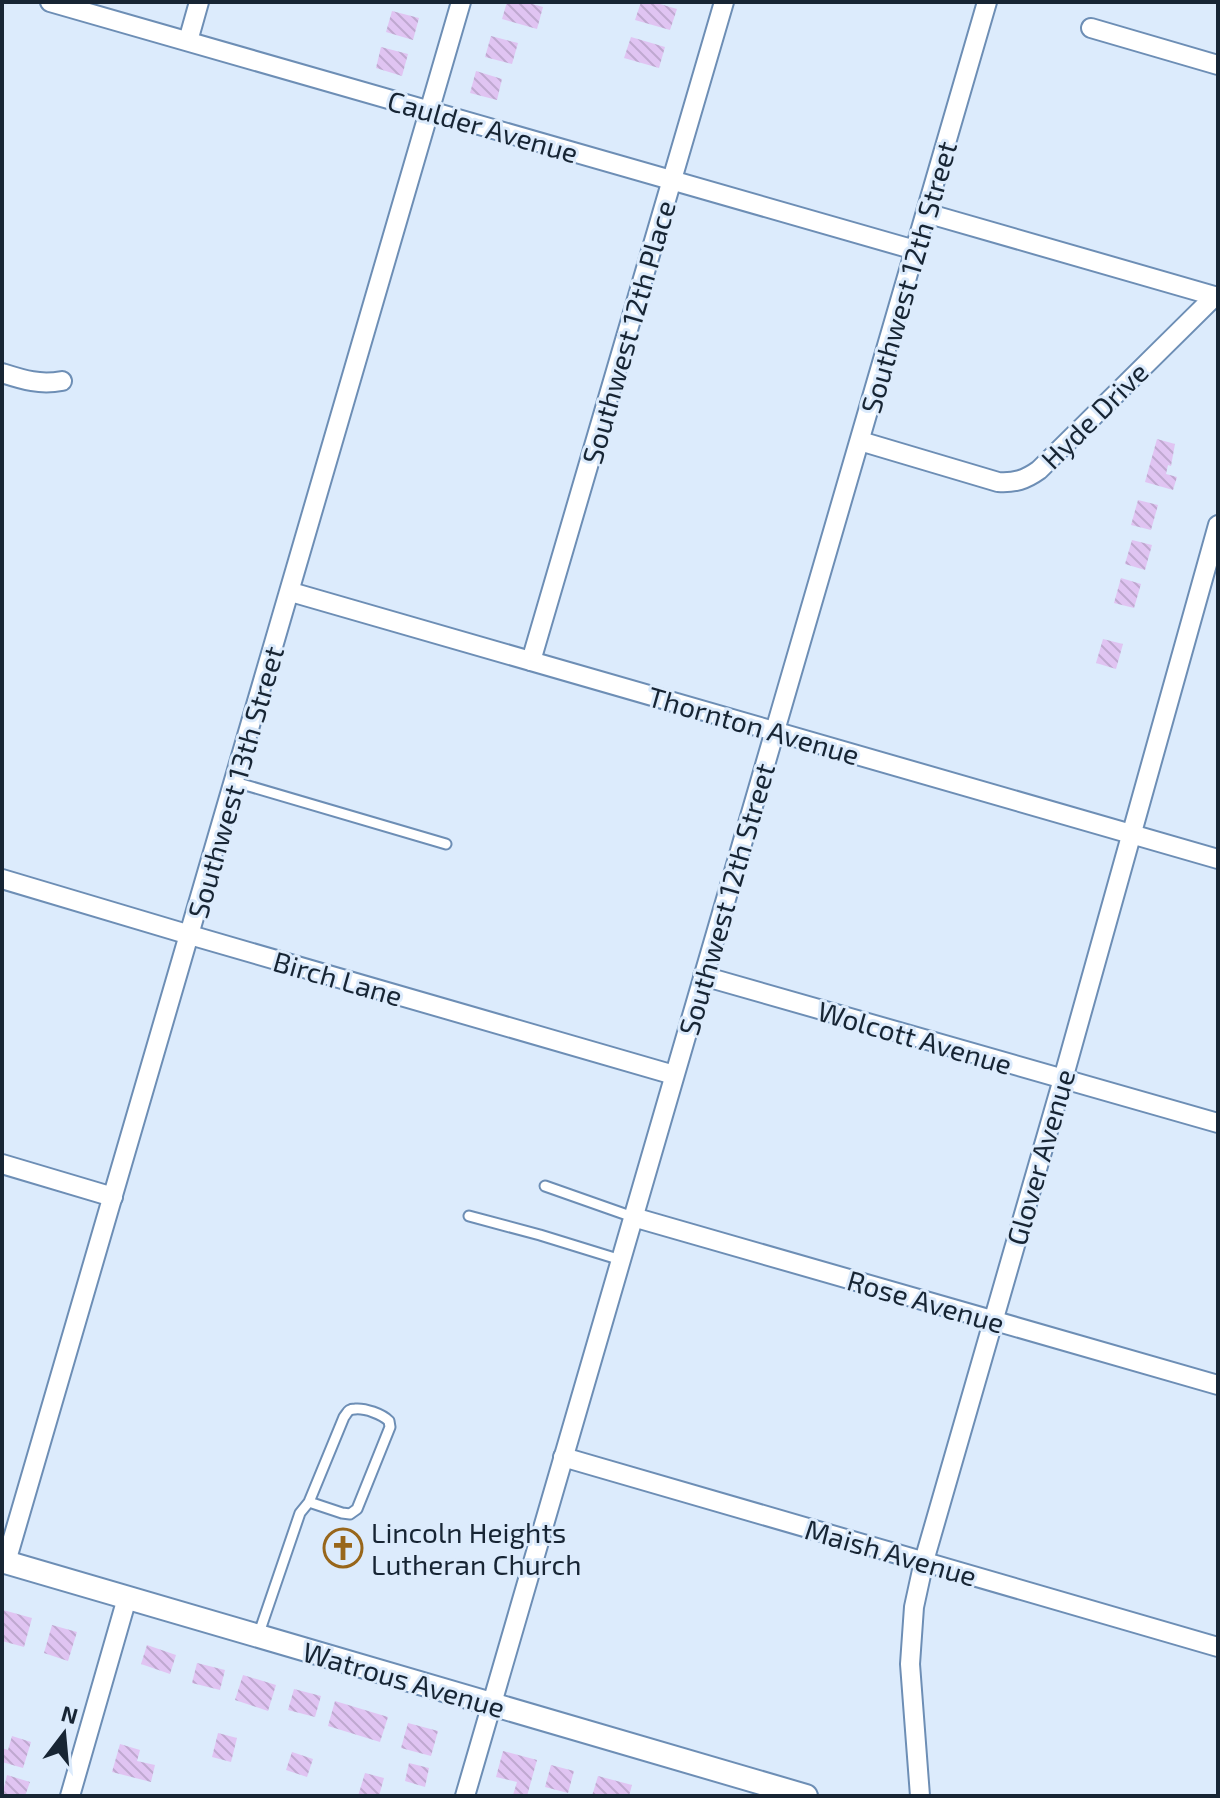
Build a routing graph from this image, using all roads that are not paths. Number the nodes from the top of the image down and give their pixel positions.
1 (50, 2) edge
2 (199, 2) edge
3 (461, 2) edge
4 (724, 2) edge
5 (987, 2) edge
6 (1091, 28) dead end
7 (188, 41) junction
8 (1218, 65) edge
9 (430, 110) junction
10 (673, 180) junction
11 (926, 213) junction
12 (915, 250) junction
13 (1216, 297) edge
14 (2, 373) edge
15 (62, 381) dead end
16 (860, 441) junction
17 (1216, 537) edge
18 (291, 592) junction
19 (531, 661) junction
20 (775, 731) junction
21 (235, 782) junction
22 (1132, 836) junction
23 (446, 844) dead end
24 (1218, 859) edge
25 (2, 879) edge
26 (190, 935) junction
27 (703, 976) junction
28 (674, 1075) junction
29 (1063, 1079) junction
30 (1218, 1123) edge
31 (2, 1164) edge
32 (545, 1186) dead end
33 (113, 1197) junction
34 (469, 1216) dead end
35 (633, 1217) junction
36 (621, 1260) junction
37 (993, 1321) junction
38 (1218, 1385) edge
39 (563, 1457) junction
40 (309, 1502) junction
41 (924, 1561) junction
42 (4, 1562) edge
43 (127, 1598) junction
44 (258, 1636) junction
45 (1218, 1647) edge
46 (491, 1705) junction
47 (70, 1796) edge
48 (465, 1796) edge
49 (806, 1796) edge
50 (920, 1796) edge

1 - 7 street, Caulder Avenue
2 - 7 street
3 - 9 street, Southwest 13th Street
4 - 10 street, Southwest 12th Place
5 - 11 street, Southwest 12th Street
6 - 8 street
7 - 9 street, Caulder Avenue
9 - 10 street, Caulder Avenue
9 - 18 street, Southwest 13th Street
10 - 12 street, Caulder Avenue
10 - 19 street, Southwest 12th Place
11 - 12 street, Southwest 12th Street
11 - 13 street
12 - 16 street, Southwest 12th Street
13 - 16 street, Hyde Drive
14 - 15 street
16 - 20 street, Southwest 12th Street
17 - 22 street, Glover Avenue
18 - 19 street, Thornton Avenue
18 - 21 street, Southwest 13th Street
19 - 20 street, Thornton Avenue
20 - 22 street, Thornton Avenue
20 - 27 street, Southwest 12th Street
21 - 23 lane
21 - 26 street, Southwest 13th Street
22 - 24 street, Thornton Avenue
22 - 29 street, Glover Avenue
25 - 26 street, Birch Lane
26 - 28 street, Birch Lane
26 - 33 street, Southwest 13th Street
27 - 28 street, Southwest 12th Street
27 - 29 street, Wolcott Avenue
28 - 35 street, Southwest 12th Street
29 - 30 street, Wolcott Avenue
29 - 37 street, Glover Avenue
31 - 33 street
32 - 35 lane
33 - 42 street, Southwest 13th Street
34 - 36 lane
35 - 36 street, Southwest 12th Street
35 - 37 street, Rose Avenue
36 - 39 street, Southwest 12th Street
37 - 38 street, Rose Avenue
37 - 41 street, Glover Avenue
39 - 41 street, Maish Avenue
39 - 46 street, Southwest 12th Street
40 - 40 lane
40 - 44 lane
41 - 45 street, Maish Avenue
41 - 50 street, Glover Avenue
42 - 43 street, Watrous Avenue
43 - 44 street, Watrous Avenue
43 - 47 street
44 - 46 street, Watrous Avenue
46 - 48 street, Southwest 12th Street
46 - 49 street, Watrous Avenue

